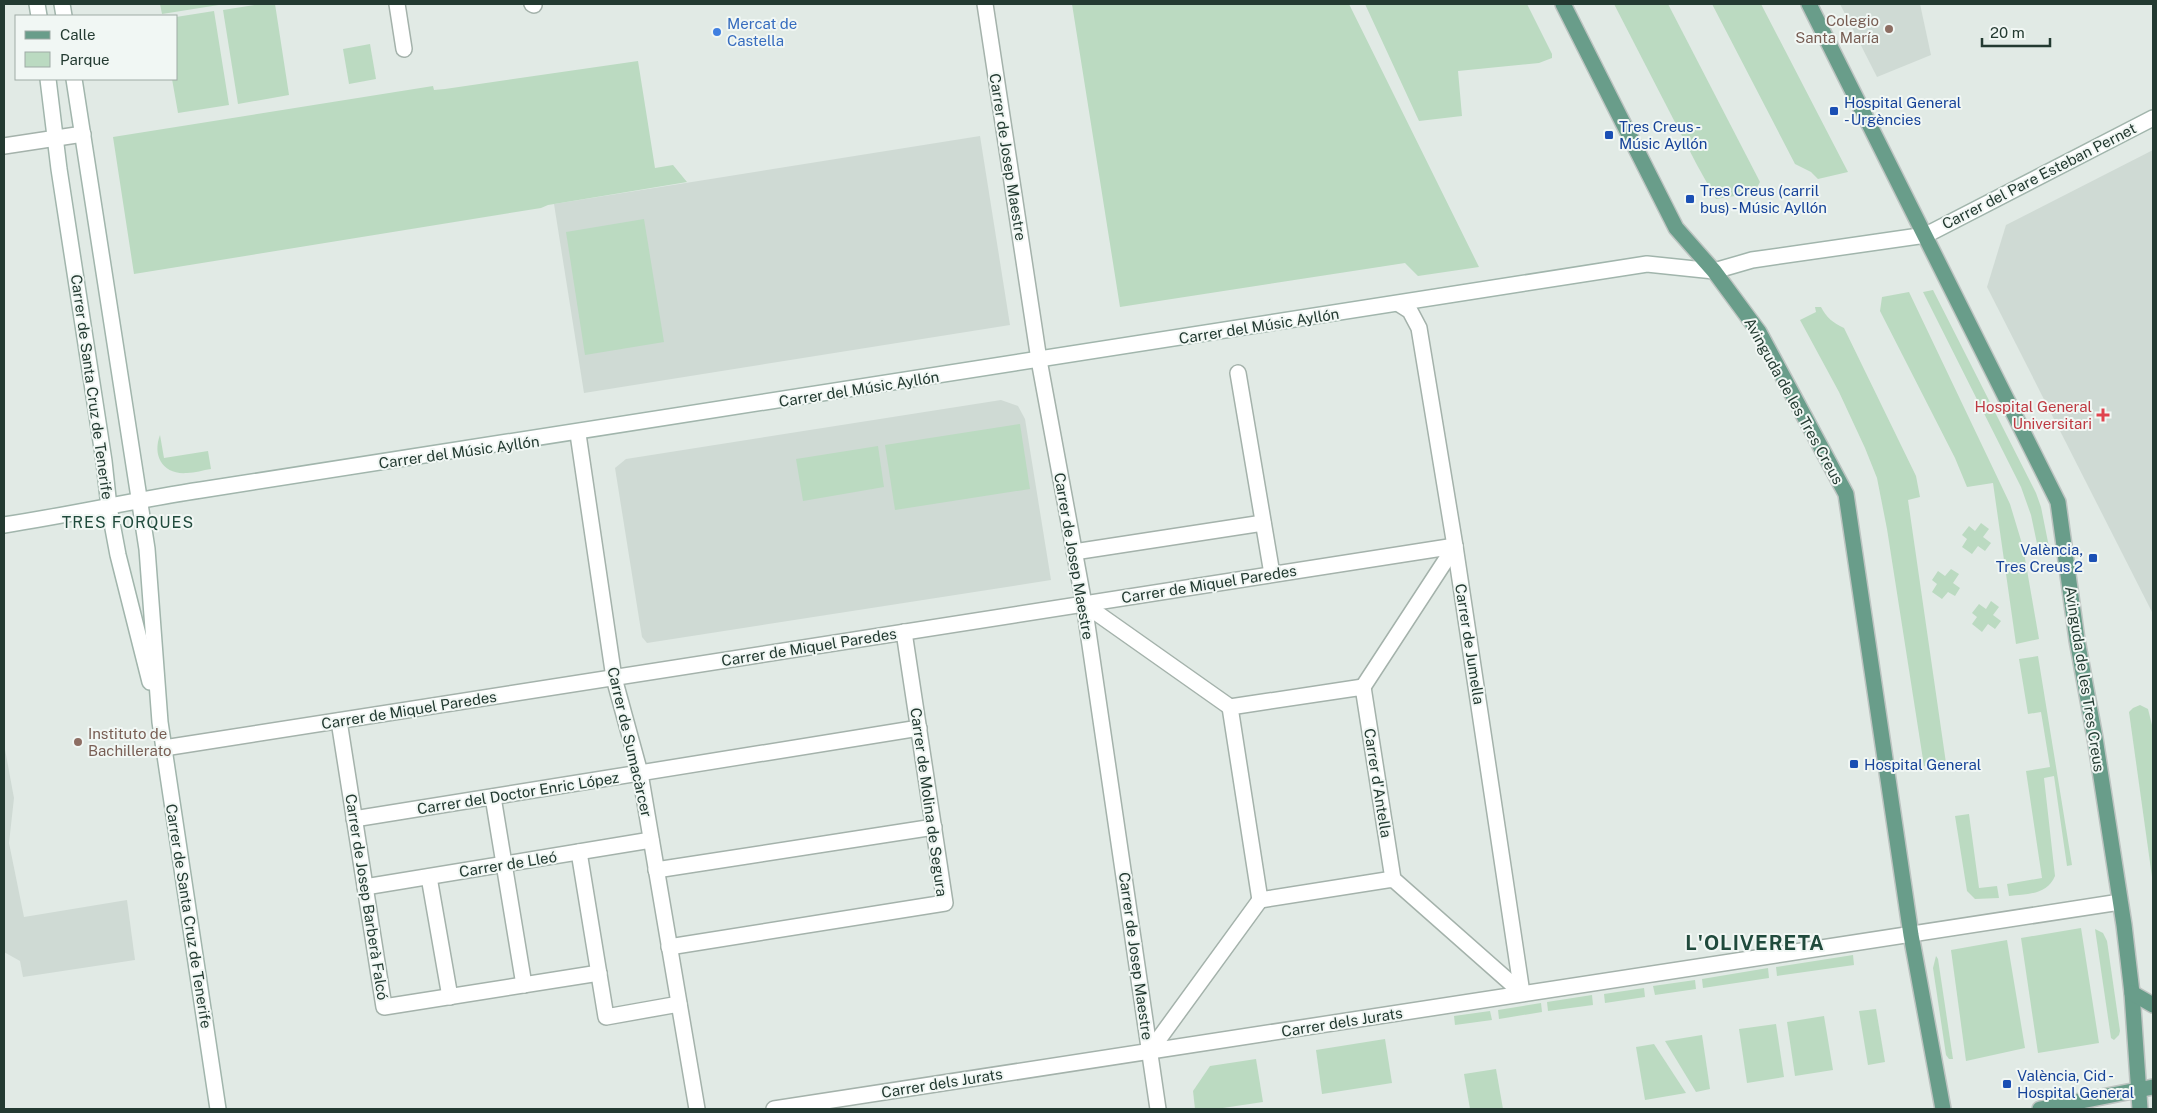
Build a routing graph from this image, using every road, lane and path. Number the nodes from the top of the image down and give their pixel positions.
1 (397, 4) edge
2 (985, 4) edge
3 (1563, 4) edge
4 (1809, 4) edge
5 (404, 49) dead end
6 (48, 80) edge
7 (74, 80) edge
8 (2153, 118) edge
9 (83, 134) junction
10 (54, 138) junction
11 (4, 146) edge
12 (1926, 235) junction
13 (1714, 271) junction
14 (1399, 304) junction
15 (1039, 360) junction
16 (1238, 373) dead end
17 (578, 434) junction
18 (140, 500) junction
19 (109, 507) junction
20 (1263, 523) junction
21 (4, 525) edge
22 (1455, 546) junction
23 (1074, 552) junction
24 (1272, 574) junction
25 (1084, 604) junction
26 (904, 632) junction
27 (614, 678) junction
28 (1363, 687) junction
29 (1230, 707) junction
30 (339, 720) junction
31 (160, 722) junction
32 (919, 728) junction
33 (164, 748) junction
34 (640, 773) junction
35 (493, 797) junction
36 (354, 819) junction
37 (934, 827) junction
38 (651, 840) junction
39 (579, 852) junction
40 (504, 864) junction
41 (656, 870) junction
42 (429, 877) junction
43 (1393, 879) junction
44 (365, 887) junction
45 (1260, 900) junction
46 (2120, 902) junction
47 (1911, 935) junction
48 (669, 948) junction
49 (599, 973) junction
50 (524, 985) junction
51 (1522, 993) junction
52 (2132, 993) junction
53 (450, 997) junction
54 (679, 1004) junction
55 (2153, 1005) edge
56 (1150, 1051) junction
57 (2146, 1088) edge
58 (218, 1109) edge
59 (697, 1109) edge
60 (774, 1109) edge
61 (1158, 1109) edge
62 (1943, 1109) edge
63 (2040, 1109) edge
64 (2140, 1109) edge

1 - 5 street
2 - 15 street, Carrer de Josep Maestre
3 - 13 main road, Avinguda de les Tres Creus
4 - 12 main road, Avinguda de les Tres Creus
6 - 10 street, Carrer de Santa Cruz de Tenerife
7 - 9 street, Carrer de Santa Cruz de Tenerife
8 - 12 street, Carrer del Pare Esteban Pernet
9 - 10 street
9 - 18 street, Carrer de Santa Cruz de Tenerife
10 - 11 street
10 - 19 street, Carrer de Santa Cruz de Tenerife
12 - 13 street, Carrer del Pare Esteban Pernet
12 - 46 main road, Avinguda de les Tres Creus
13 - 14 street, Carrer del Músic Ayllón
13 - 47 main road, Avinguda de les Tres Creus
14 - 15 street, Carrer del Músic Ayllón
14 - 22 street, Carrer de Jumella
15 - 17 street, Carrer del Músic Ayllón
15 - 23 street, Carrer de Josep Maestre
16 - 20 street
17 - 18 street, Carrer del Músic Ayllón
17 - 27 street, Carrer de Sumacàrcer
18 - 19 street, Carrer del Músic Ayllón
18 - 31 street, Carrer de Santa Cruz de Tenerife
19 - 21 street, Carrer del Músic Ayllón
19 - 31 street, Carrer de Santa Cruz de Tenerife
20 - 23 street
20 - 24 street
22 - 24 street, Carrer de Miquel Paredes
22 - 28 street
22 - 51 street, Carrer de Jumella
23 - 25 street, Carrer de Josep Maestre
24 - 25 street, Carrer de Miquel Paredes
25 - 26 street, Carrer de Miquel Paredes
25 - 29 street
25 - 56 street, Carrer de Josep Maestre
26 - 27 street, Carrer de Miquel Paredes
26 - 32 street, Carrer de Molina de Segura
27 - 30 street, Carrer de Miquel Paredes
27 - 34 street, Carrer de Sumacàrcer
28 - 29 street
28 - 43 street, Carrer d'Antella
29 - 45 street
30 - 33 street, Carrer de Miquel Paredes
30 - 36 street, Carrer de Josep Barberà Falcó
31 - 33 street, Carrer de Santa Cruz de Tenerife
32 - 34 street, Carrer del Doctor Enric López
32 - 37 street, Carrer de Molina de Segura
33 - 58 street, Carrer de Santa Cruz de Tenerife
34 - 35 street, Carrer del Doctor Enric López
34 - 38 street, Carrer de Sumacàrcer
35 - 36 street, Carrer del Doctor Enric López
35 - 40 street
36 - 44 street, Carrer de Josep Barberà Falcó
37 - 41 street
37 - 48 street, Carrer de Molina de Segura
38 - 39 street, Carrer de Lleó
38 - 41 street, Carrer de Sumacàrcer
39 - 40 street, Carrer de Lleó
39 - 49 street
40 - 42 street, Carrer de Lleó
40 - 50 street
41 - 48 street, Carrer de Sumacàrcer
42 - 44 street, Carrer de Lleó
42 - 53 street
43 - 45 street
43 - 51 street
44 - 53 street, Carrer de Josep Barberà Falcó
45 - 56 street
46 - 47 street
46 - 52 main road, Avinguda de les Tres Creus
47 - 51 street, Carrer dels Jurats
47 - 62 main road, Avinguda de les Tres Creus
48 - 54 street, Carrer de Sumacàrcer
49 - 50 street, Carrer de Josep Barberà Falcó
49 - 54 street
50 - 53 street, Carrer de Josep Barberà Falcó
51 - 56 street, Carrer dels Jurats
52 - 55 main road
52 - 57 main road, Avinguda de les Tres Creus
54 - 59 street, Carrer de Sumacàrcer
56 - 60 street, Carrer dels Jurats
56 - 61 street, Carrer de Josep Maestre
57 - 63 main road
57 - 64 main road, Avinguda de les Tres Creus

